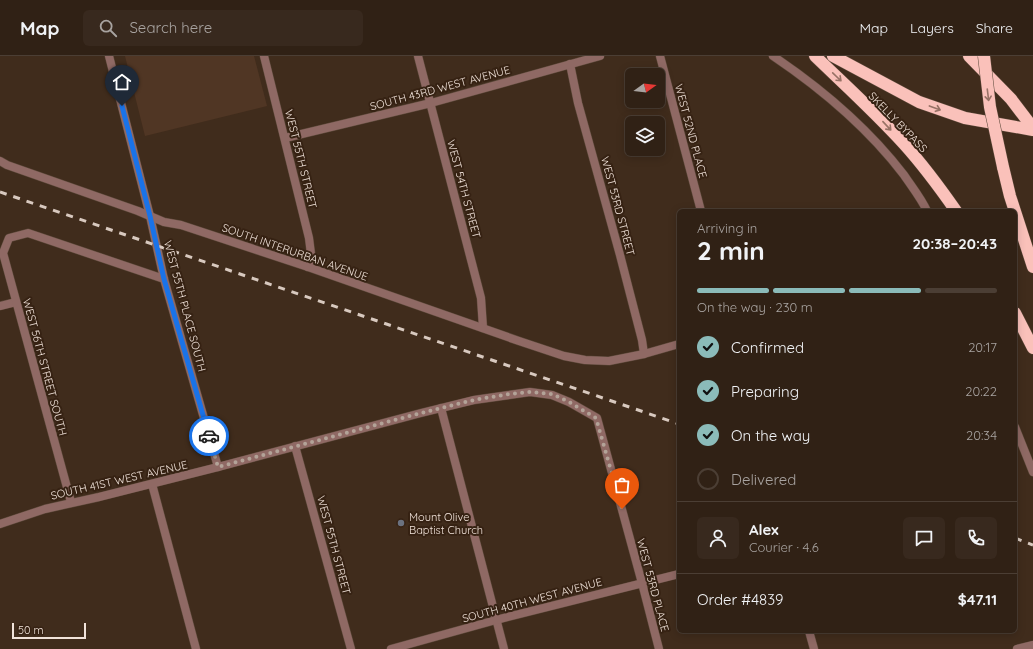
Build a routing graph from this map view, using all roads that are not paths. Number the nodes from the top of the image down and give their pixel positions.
1 (108, 56) edge
2 (264, 56) edge
3 (418, 56) edge
4 (600, 56) edge
5 (660, 56) edge
6 (773, 56) edge
7 (815, 56) edge
8 (833, 56) edge
9 (969, 56) edge
10 (984, 56) edge
11 (570, 64) junction
12 (431, 103) junction
13 (1033, 129) edge
14 (285, 138) junction
15 (0, 161) edge
16 (700, 209) edge
17 (927, 209) edge
18 (955, 209) edge
19 (1014, 209) edge
20 (150, 216) junction
21 (1017, 218) edge
22 (308, 267) junction
23 (1033, 267) edge
24 (164, 279) junction
25 (16, 302) junction
26 (0, 306) edge
27 (1017, 317) edge
28 (483, 328) junction
29 (677, 345) edge
30 (1033, 348) edge
31 (644, 354) junction
32 (569, 402) joint
33 (440, 408) junction
34 (1017, 432) edge
35 (295, 446) junction
36 (218, 467) junction
37 (1033, 472) edge
38 (152, 484) junction
39 (71, 502) junction
40 (0, 524) edge
41 (677, 574) edge
42 (642, 583) junction
43 (496, 620) junction
44 (810, 633) edge
45 (1033, 645) edge
46 (196, 649) edge
47 (351, 649) edge
48 (391, 649) edge
49 (504, 649) edge
50 (659, 649) edge
51 (814, 649) edge
52 (1017, 649) edge

1 - 20 street, WEST 55TH PLACE SOUTH
2 - 14 street, WEST 55TH STREET
3 - 12 street, WEST 54TH STREET
4 - 11 street, SOUTH 43RD WEST AVENUE
5 - 16 street, WEST 52ND PLACE
6 - 17 street
7 -> 18 highway, SKELLY BYPASS
8 -> 13 highway
9 - 13 highway
10 -> 19 highway, bridge
11 - 12 street, SOUTH 43RD WEST AVENUE
11 - 31 street, WEST 53RD STREET
12 - 14 street, SOUTH 43RD WEST AVENUE
12 - 28 street, WEST 54TH STREET
14 - 22 street, WEST 55TH STREET
15 - 20 street, SOUTH INTERURBAN AVENUE
20 - 22 street, SOUTH INTERURBAN AVENUE
20 - 24 street, WEST 55TH PLACE SOUTH
21 -> 23 highway, bridge
22 - 28 street, SOUTH INTERURBAN AVENUE
24 - 25 street, WEST 56TH STREET SOUTH
24 - 36 street, WEST 55TH PLACE SOUTH
25 - 26 street
25 - 39 street, WEST 56TH STREET SOUTH
27 - 30 highway
28 - 31 street, SOUTH INTERURBAN AVENUE
29 - 31 street
32 - 33 street, SOUTH 41ST WEST AVENUE
32 - 42 street, WEST 53RD PLACE
33 - 35 street, SOUTH 41ST WEST AVENUE
33 - 43 street
34 - 37 street
35 - 36 street, SOUTH 41ST WEST AVENUE
35 - 47 street, WEST 55TH STREET
36 - 38 street, SOUTH 41ST WEST AVENUE
38 - 39 street, SOUTH 41ST WEST AVENUE
38 - 46 street
39 - 40 street, SOUTH 41ST WEST AVENUE
41 - 42 street, SOUTH 40TH WEST AVENUE
42 - 43 street, SOUTH 40TH WEST AVENUE
42 - 50 street, WEST 53RD PLACE
43 - 48 street, SOUTH 40TH WEST AVENUE
43 - 49 street
44 - 51 street
45 - 52 street

